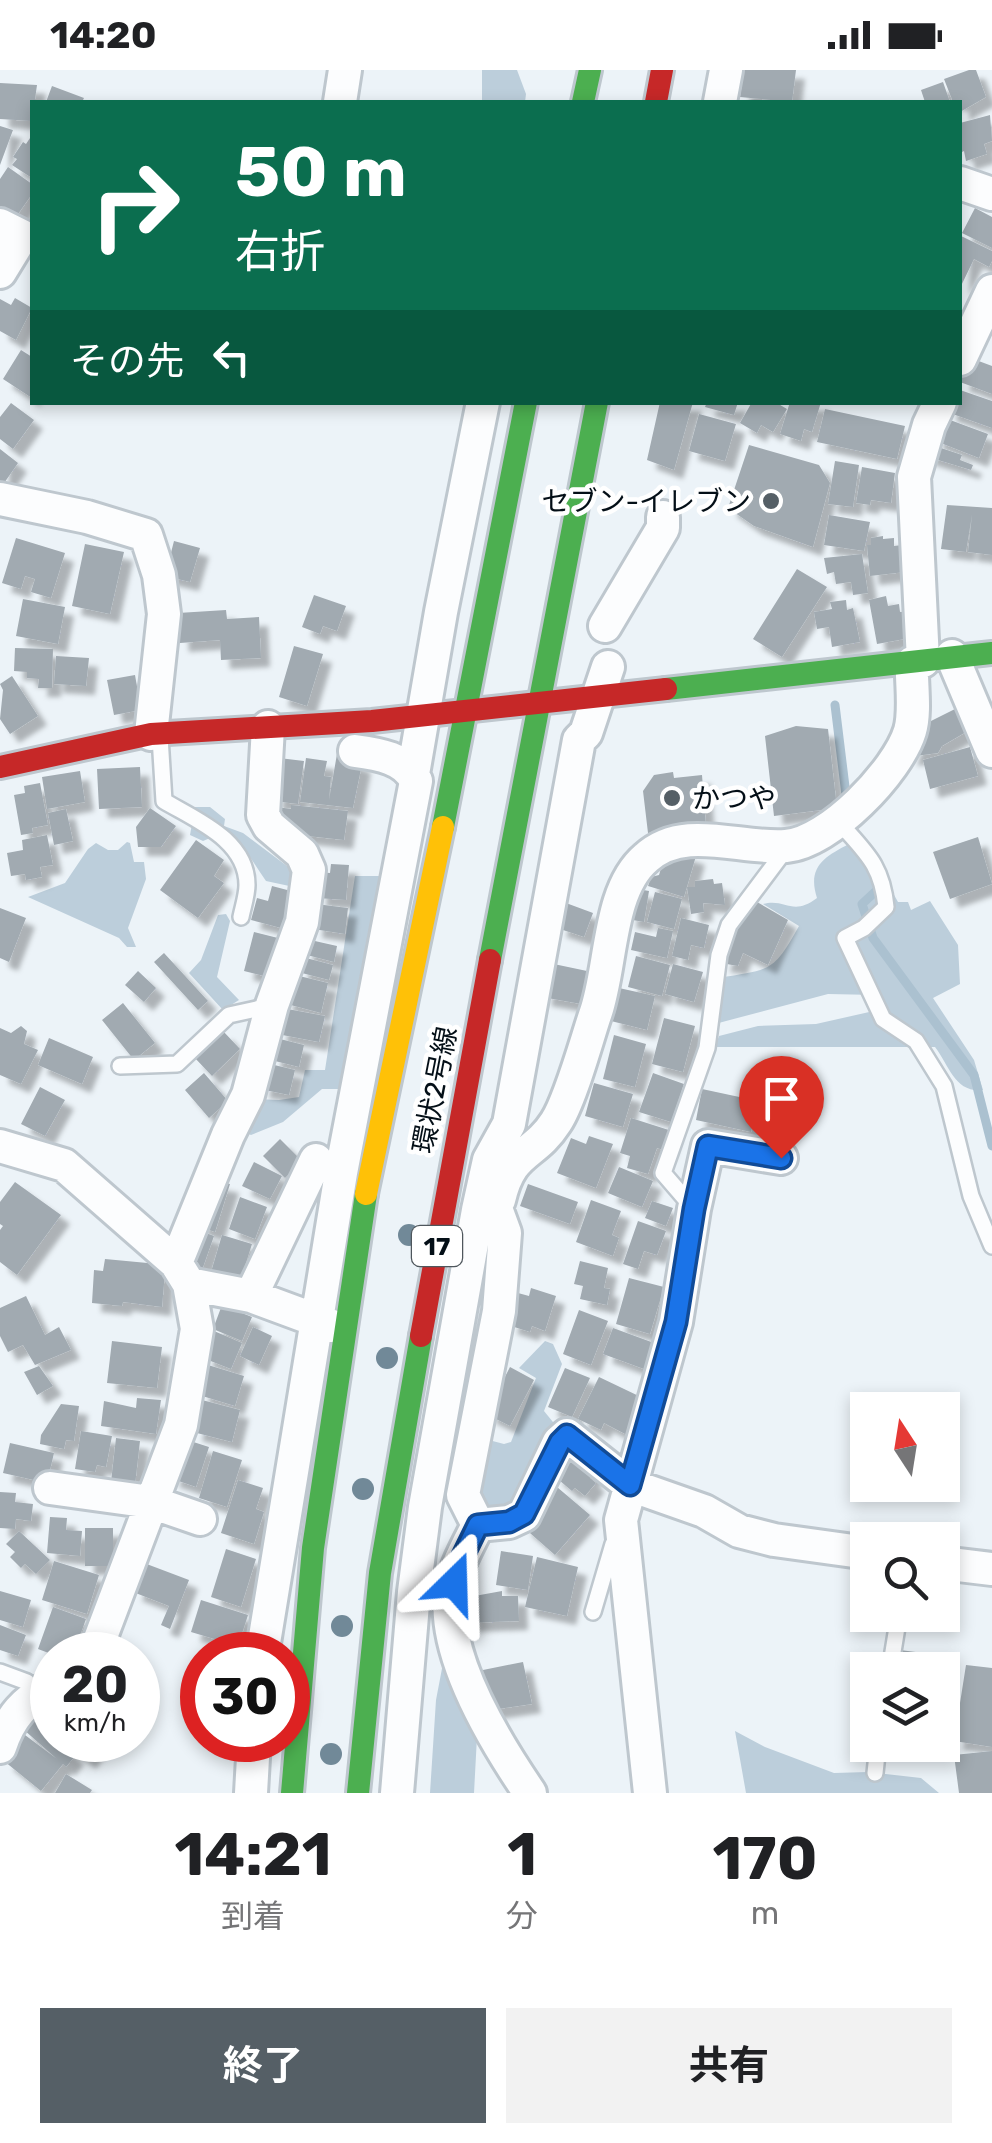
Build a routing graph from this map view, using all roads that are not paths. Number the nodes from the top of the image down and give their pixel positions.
1 (345, 70) edge
2 (590, 70) edge
3 (662, 70) edge
4 (726, 70) edge
5 (340, 100) edge
6 (583, 100) edge
7 (656, 100) edge
8 (720, 100) edge
9 (962, 184) edge
10 (992, 194) edge
11 (18, 228) edge
12 (0, 272) edge
13 (992, 291) edge
14 (973, 353) edge
15 (482, 405) edge
16 (515, 405) edge
17 (525, 405) edge
18 (596, 405) edge
19 (939, 405) edge
20 (508, 502) junction
21 (5, 503) edge
22 (663, 517) dead end
23 (605, 626) dead end
24 (992, 653) edge
25 (929, 660) junction
26 (604, 682) junction
27 (540, 702) junction
28 (468, 710) junction
29 (424, 715) junction
30 (268, 727) junction
31 (155, 734) junction
32 (992, 750) edge
33 (355, 751) dead end
34 (0, 767) edge
35 (413, 774) junction
36 (838, 822) junction
37 (789, 846) junction
38 (241, 917) dead end
39 (272, 1005) junction
40 (120, 1066) dead end
41 (0, 1146) edge
42 (781, 1158) dead end
43 (316, 1160) dead end
44 (444, 1202) junction
45 (694, 1209) junction
46 (487, 1211) junction
47 (992, 1246) edge
48 (182, 1273) junction
49 (251, 1296) junction
50 (330, 1326) junction
51 (630, 1485) junction
52 (50, 1488) dead end
53 (152, 1502) junction
54 (200, 1519) dead end
55 (621, 1520) junction
56 (478, 1525) junction
57 (850, 1551) edge
58 (960, 1565) edge
59 (992, 1569) edge
60 (593, 1612) dead end
61 (103, 1632) edge
62 (267, 1632) edge
63 (0, 1672) edge
64 (30, 1683) edge
65 (30, 1703) edge
66 (0, 1747) edge
67 (253, 1762) edge
68 (876, 1762) edge
69 (875, 1773) dead end
70 (252, 1793) edge
71 (292, 1793) edge
72 (358, 1793) edge
73 (397, 1793) edge
74 (530, 1793) edge
75 (650, 1793) edge

1 - 5 street
2 - 6 main road
3 - 7 main road
4 - 8 street
9 - 10 street
11 - 12 street
13 - 14 street
15 - 29 street
16 - 20 main road
17 - 20 main road, 環状2号線
18 - 27 main road, 環状2号線 / 17
19 - 25 street
20 - 28 main road, 環状2号線
21 - 31 street
22 - 23 street
24 - 25 main road
25 - 26 main road
25 - 32 street
25 - 36 street
26 - 27 main road
26 - 46 street
27 - 28 main road
27 - 44 main road, 環状2号線 / 17
28 - 29 main road
28 - 50 main road, 環状2号線
29 - 30 main road
29 - 35 street
30 - 31 main road
30 - 39 street
31 - 34 main road
31 - 38 lane
33 - 35 street
35 - 50 street
36 - 37 street
36 - 47 lane
37 - 45 lane
37 - 46 street
39 - 40 lane
39 - 48 street
41 - 48 street
42 - 45 street
43 - 49 street
44 - 46 street
44 - 72 main road, 環状2号線 / 17
45 - 51 street
46 - 56 street
46 - 73 street
48 - 49 street
48 - 53 street
49 - 50 street
50 - 62 street
50 - 71 main road, 環状2号線
51 - 55 street
51 - 56 street
51 - 57 street
52 - 53 street
53 - 54 street
53 - 61 street
55 - 60 lane
55 - 75 street
56 - 74 street
58 - 59 street
63 - 64 lane
65 - 66 street
67 - 70 street
68 - 69 lane

